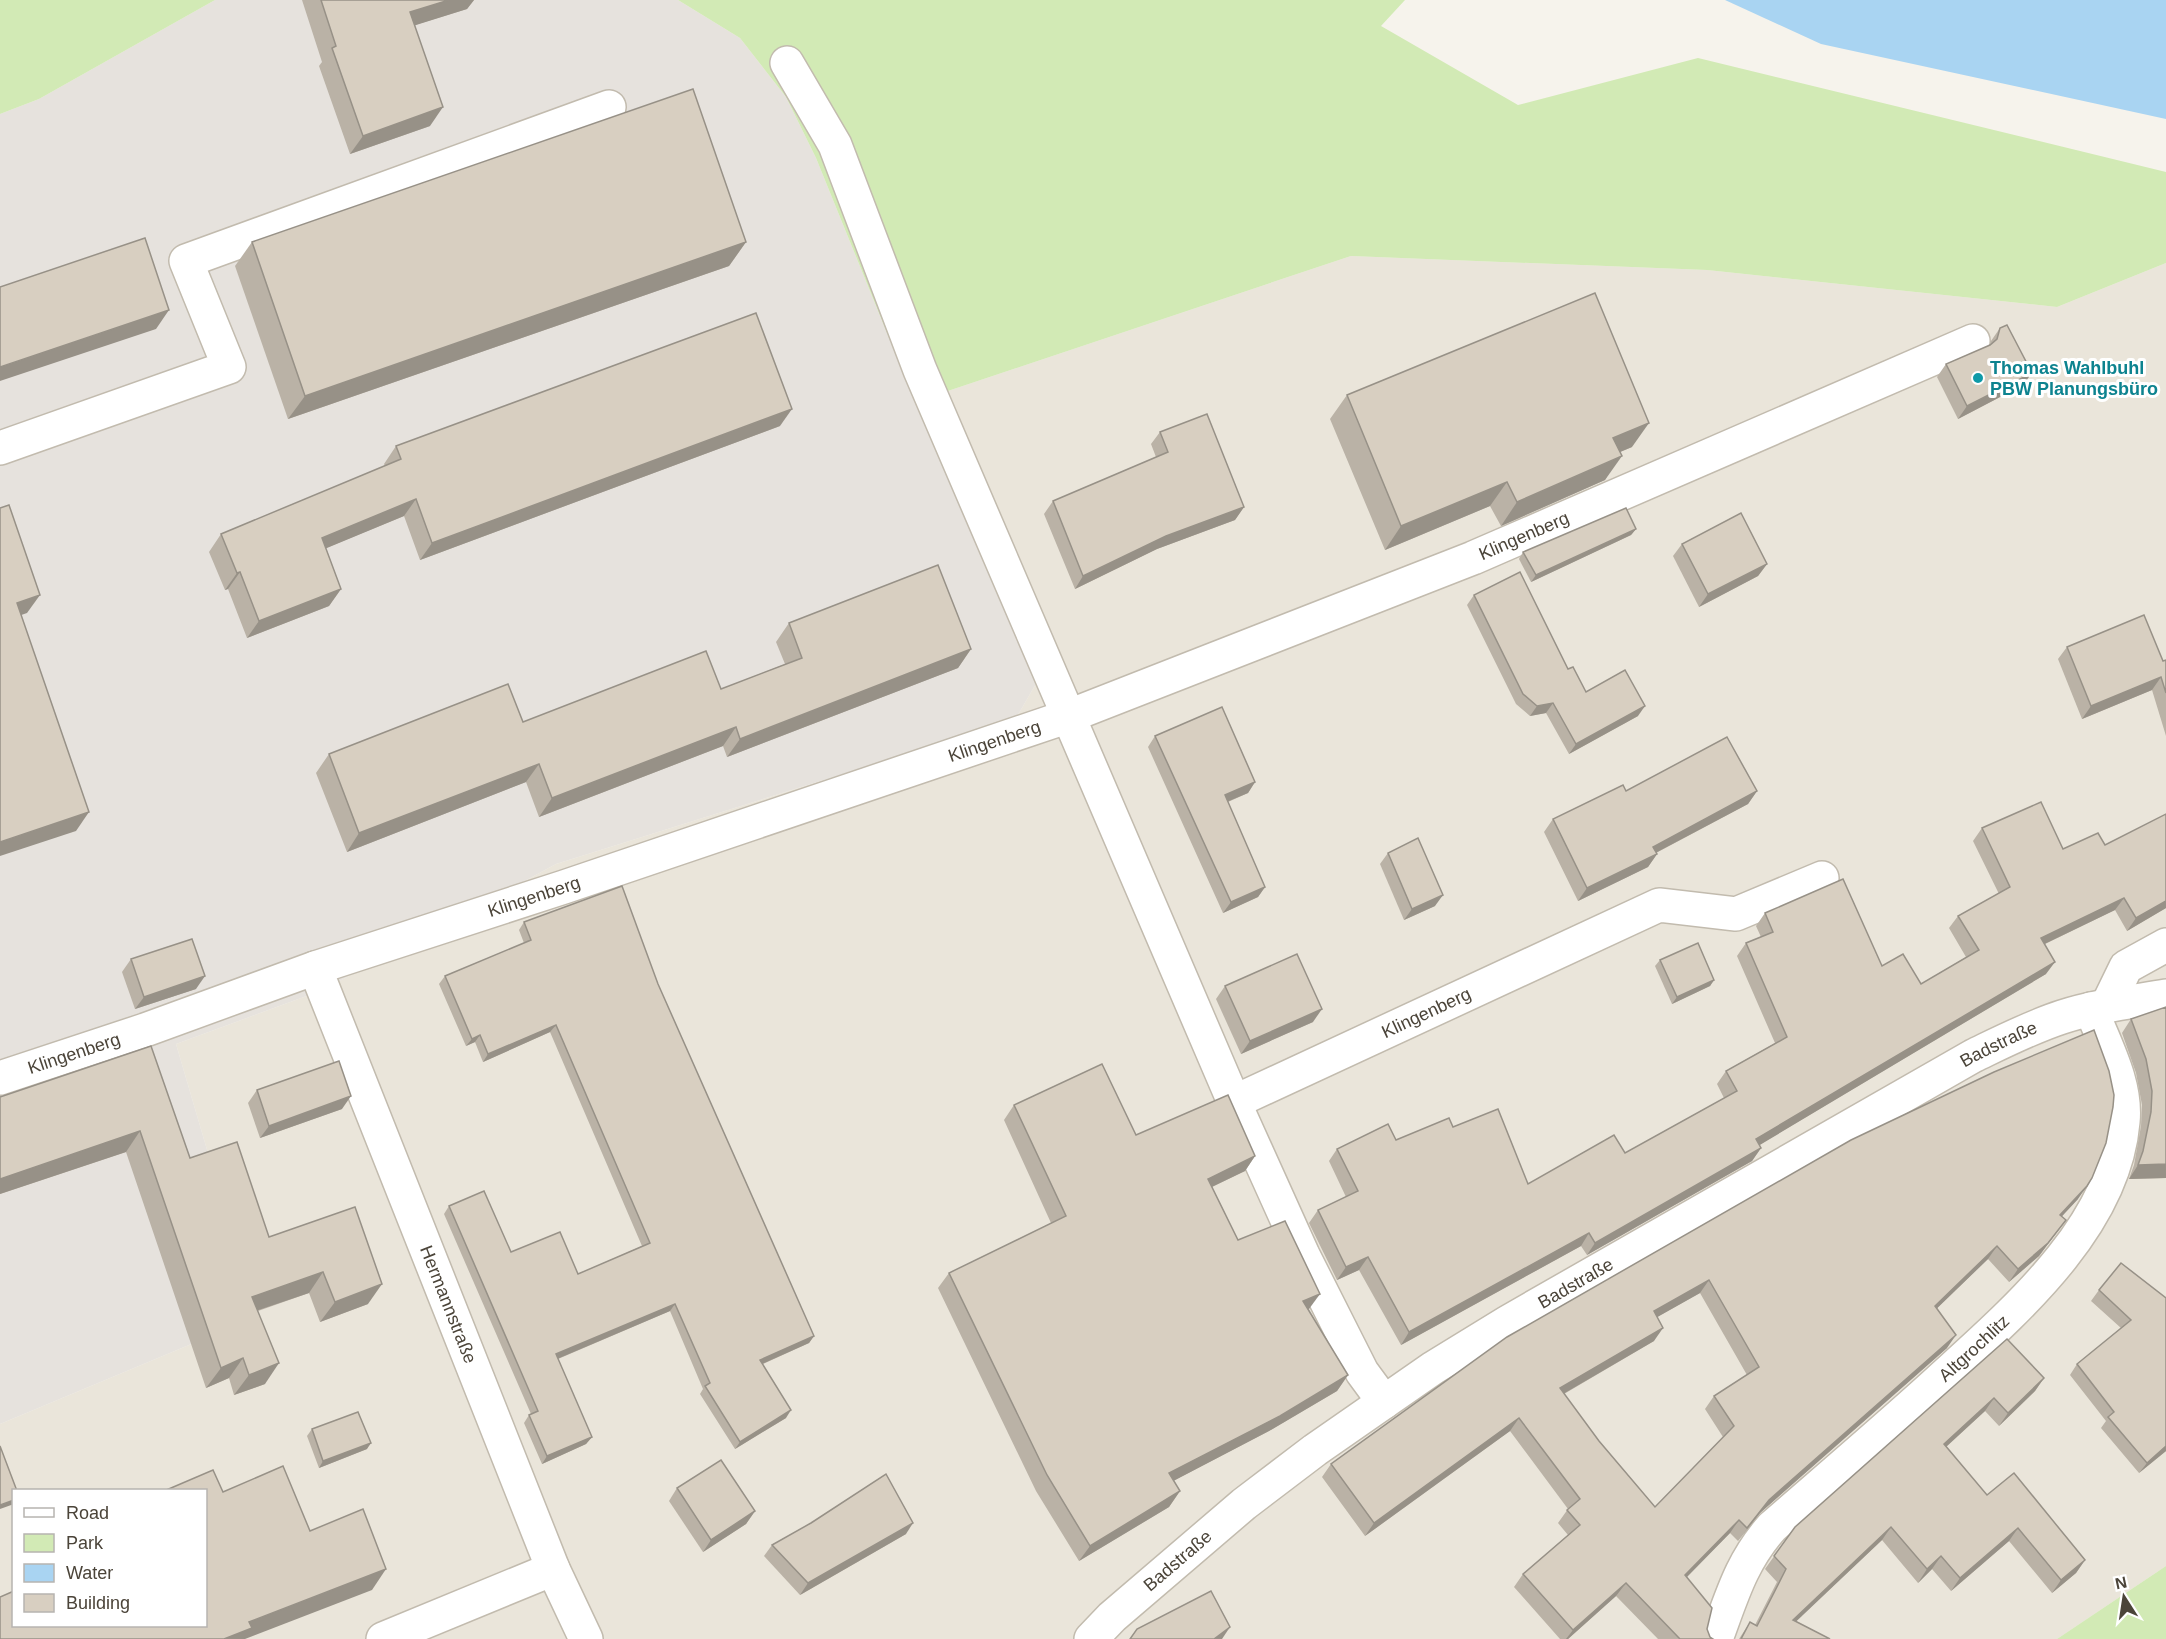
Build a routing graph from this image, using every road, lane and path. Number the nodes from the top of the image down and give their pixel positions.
1 (787, 63) dead end
2 (609, 107) dead end
3 (1973, 341) dead end
4 (0, 448) edge
5 (1069, 716) junction
6 (1822, 878) dead end
7 (2166, 945) edge
8 (315, 968) junction
9 (2166, 996) edge
10 (2099, 1007) junction
11 (0, 1078) edge
12 (1234, 1102) junction
13 (1384, 1402) junction
14 (553, 1569) junction
15 (383, 1639) edge
16 (586, 1639) edge
17 (1091, 1639) edge
18 (1716, 1639) edge

1 - 5 street
2 - 4 street
3 - 5 street, Klingenberg
5 - 8 street, Klingenberg
5 - 12 street
6 - 12 street, Klingenberg
7 - 10 street
8 - 11 street, Klingenberg
8 - 14 street, Hermannstraße
9 - 10 street, Badstraße
10 - 13 street, Badstraße
10 - 18 street, Altgrochlitz
12 - 13 street
13 - 17 street, Badstraße
14 - 15 street
14 - 16 street, Hermannstraße

